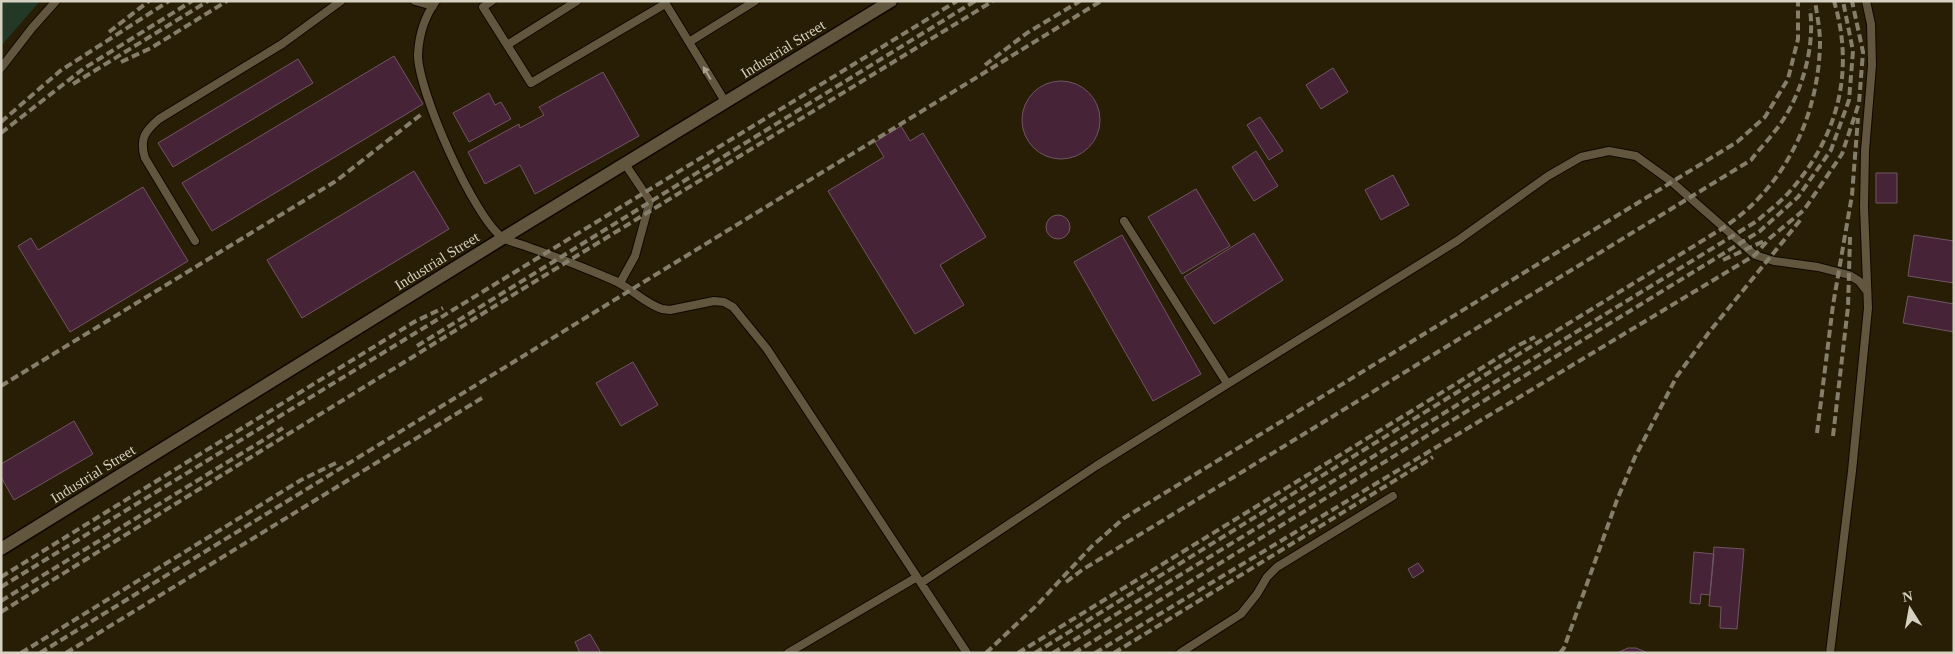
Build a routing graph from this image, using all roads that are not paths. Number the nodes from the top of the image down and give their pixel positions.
1 (56, 1) edge
2 (341, 1) edge
3 (415, 1) edge
4 (492, 1) edge
5 (577, 1) edge
6 (755, 1) edge
7 (891, 1) edge
8 (1866, 1) edge
9 (665, 3) edge
10 (434, 4) edge
11 (689, 42) junction
12 (507, 45) junction
13 (1, 68) edge
14 (726, 103) junction
15 (626, 164) junction
16 (1124, 221) dead end
17 (503, 238) junction
18 (195, 240) dead end
19 (620, 283) junction
20 (1866, 290) junction
21 (1227, 383) junction
22 (1393, 496) dead end
23 (1, 549) edge
24 (918, 580) junction
25 (788, 653) edge
26 (966, 653) edge
27 (1180, 653) edge
28 (1830, 653) edge

1 - 13 lane
2 - 18 lane
3 - 10 lane
4 - 12 lane
5 - 12 lane
6 - 11 lane
7 - 14 street, Industrial Street
8 - 20 lane
9 - 11 lane
9 - 12 lane
10 - 17 lane
14 -> 11 lane
14 - 15 street, Industrial Street
15 - 17 street, Industrial Street
15 - 19 lane
16 - 21 lane
17 - 19 lane
17 - 23 street, Industrial Street
19 - 24 lane
20 - 21 lane
20 - 28 lane
21 - 24 lane
22 - 27 lane
24 - 25 lane
24 - 26 lane

